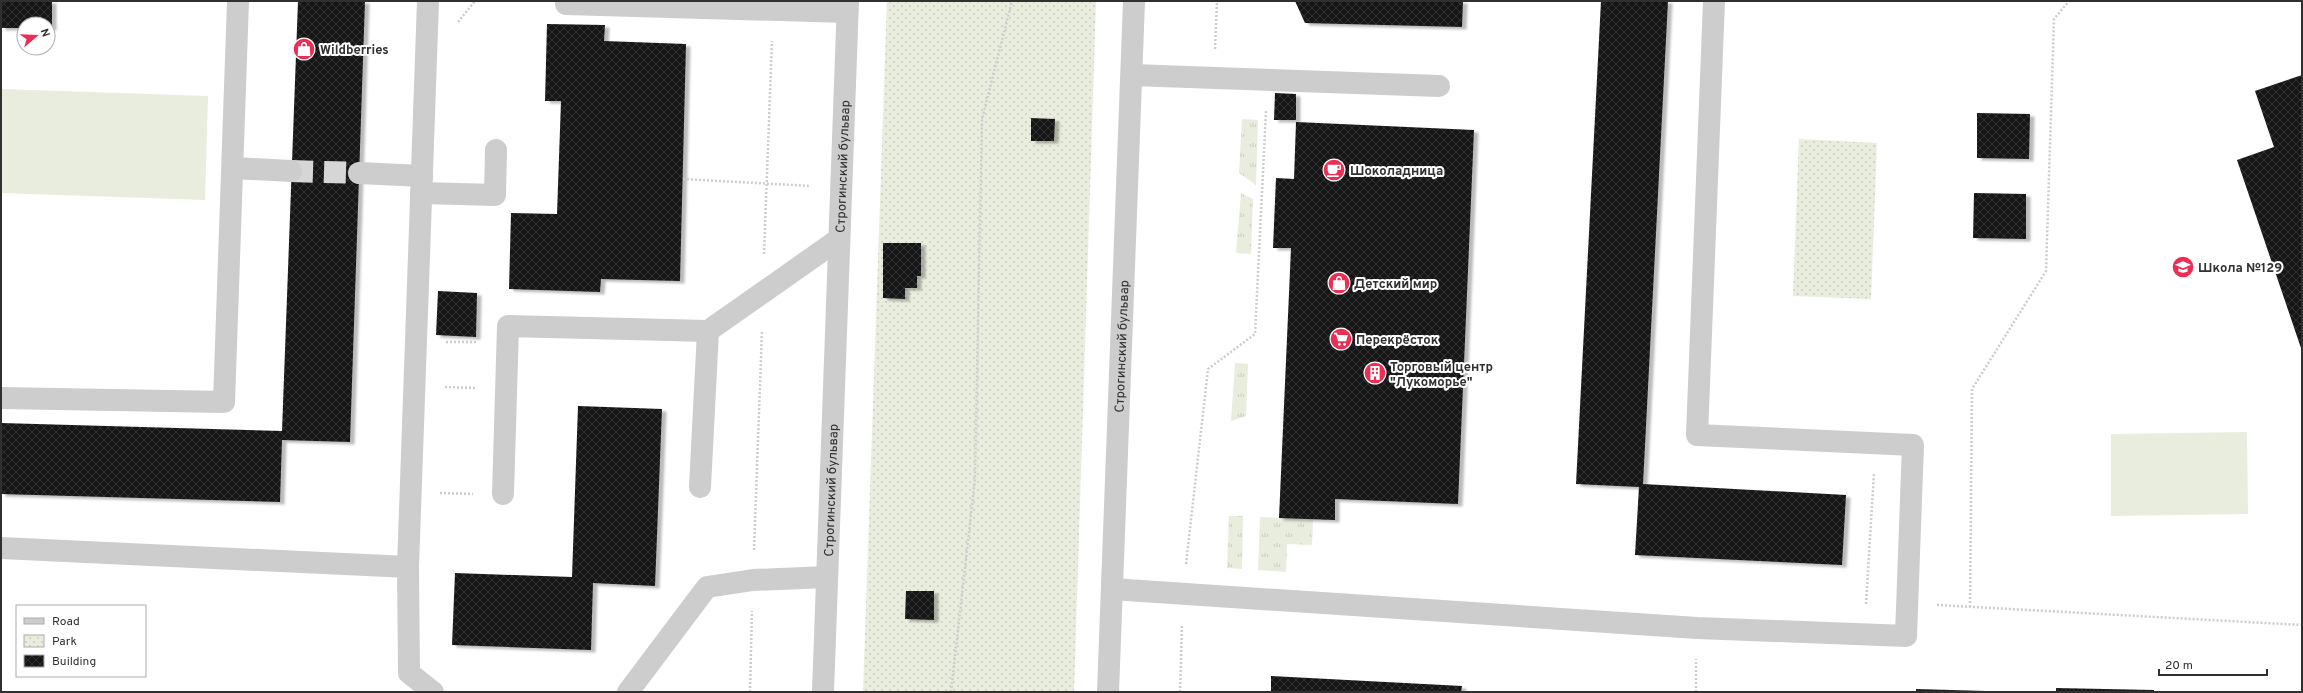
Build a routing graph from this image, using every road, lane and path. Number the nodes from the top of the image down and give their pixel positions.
1 (238, 1) edge
2 (428, 1) edge
3 (1012, 1) edge
4 (1134, 1) edge
5 (1217, 1) edge
6 (1714, 1) edge
7 (2069, 1) edge
8 (566, 4) dead end
9 (847, 7) edge
10 (772, 10) junction
11 (1132, 75) junction
12 (1214, 78) junction
13 (1439, 86) dead end
14 (1266, 106) dead end
15 (496, 150) dead end
16 (233, 168) junction
17 (291, 170) tunnel mouth
18 (359, 173) tunnel mouth
19 (683, 179) dead end
20 (421, 184) junction
21 (767, 184) junction
22 (841, 187) junction
23 (839, 239) junction
24 (763, 292) junction
25 (708, 331) junction
26 (416, 341) junction
27 (508, 343) junction
28 (414, 385) junction
29 (506, 389) junction
30 (1, 398) edge
31 (1876, 443) junction
32 (700, 487) dead end
33 (410, 492) junction
34 (503, 494) joint
35 (1, 548) edge
36 (408, 567) junction
37 (827, 577) junction
38 (753, 580) junction
39 (1112, 589) junction
40 (1183, 592) junction
41 (1907, 604) junction
42 (1970, 607) junction
43 (2302, 625) edge
44 (1864, 634) junction
45 (433, 692) edge
46 (628, 692) edge
47 (750, 692) edge
48 (823, 692) edge
49 (951, 692) edge
50 (1108, 692) edge
51 (1180, 692) edge

1 - 16 street
2 - 20 street
3 - 49 path
4 - 11 street, Строгинский бульвар
5 - 12 path
6 - 31 street
7 - 42 path
8 - 10 street
9 - 10 street
9 - 22 street, Строгинский бульвар
10 - 21 path
11 - 12 street
11 - 39 street, Строгинский бульвар
12 - 13 street
14 - 40 path
15 - 20 street
16 - 17 street
16 - 30 street
18 - 20 street
19 - 21 path
20 - 26 street
21 - 22 path
21 - 24 path
22 - 23 street, Строгинский бульвар
23 - 24 street
23 - 37 street, Строгинский бульвар
24 - 25 street
24 - 38 path
25 - 27 street
25 - 32 street
26 - 27 path
26 - 28 street
27 - 29 street
28 - 29 path
28 - 33 street
29 - 34 street
31 - 41 street
31 - 44 path
33 - 34 path
33 - 36 street
35 - 36 street
36 - 45 street
37 - 38 street
37 - 48 street, Строгинский бульвар
38 - 46 street
38 - 47 path
39 - 40 street
39 - 50 street, Строгинский бульвар
40 - 44 street
40 - 51 path
41 - 42 path
41 - 44 street
42 - 43 path

